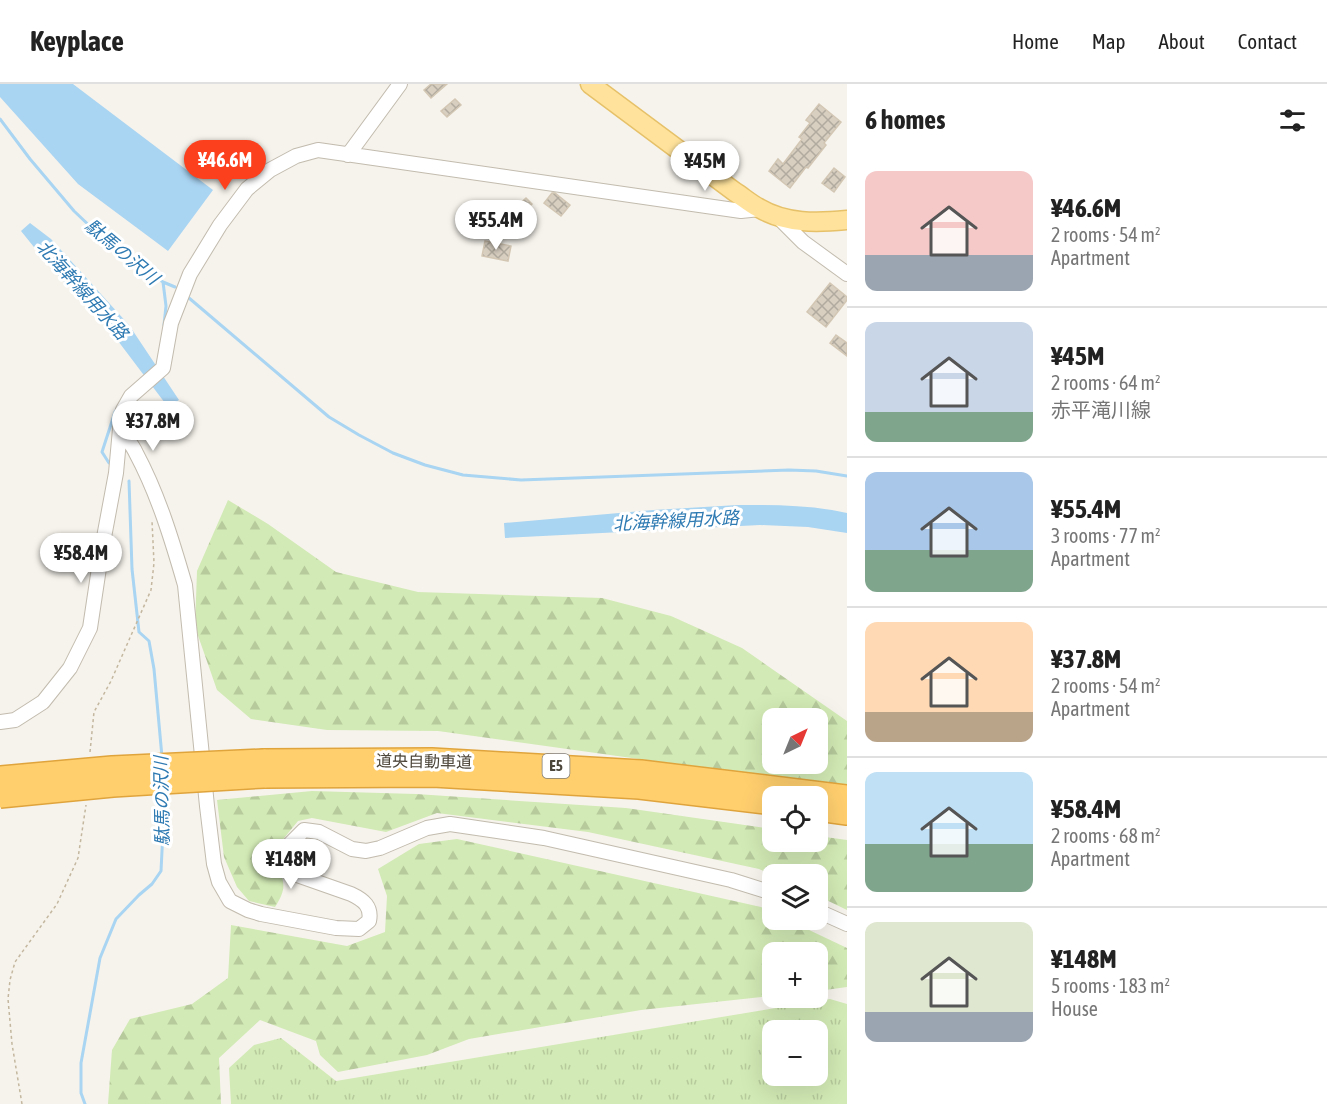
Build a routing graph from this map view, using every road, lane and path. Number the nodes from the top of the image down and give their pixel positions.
1 (400, 84) edge
2 (590, 84) edge
3 (348, 155) junction
4 (768, 212) junction
5 (847, 220) edge
6 (847, 274) edge
7 (120, 429) junction
8 (0, 722) edge
9 (264, 769) junction
10 (0, 777) edge
11 (0, 796) edge
12 (847, 796) edge
13 (762, 803) edge
14 (828, 811) edge
15 (847, 814) edge
16 (762, 890) edge
17 (828, 915) edge
18 (847, 924) edge

1 - 3 street
2 - 4 main road
3 - 4 street
3 - 7 street
4 - 5 main road
4 - 6 street
7 - 8 street
7 - 16 street
9 - 10 highway, 道央自動車道 / E5, bridge
9 - 11 highway, 道央自動車道 / E5, bridge
9 - 12 highway, 道央自動車道 / E5
9 - 13 highway, 道央自動車道 / E5
14 - 15 highway
17 - 18 street

